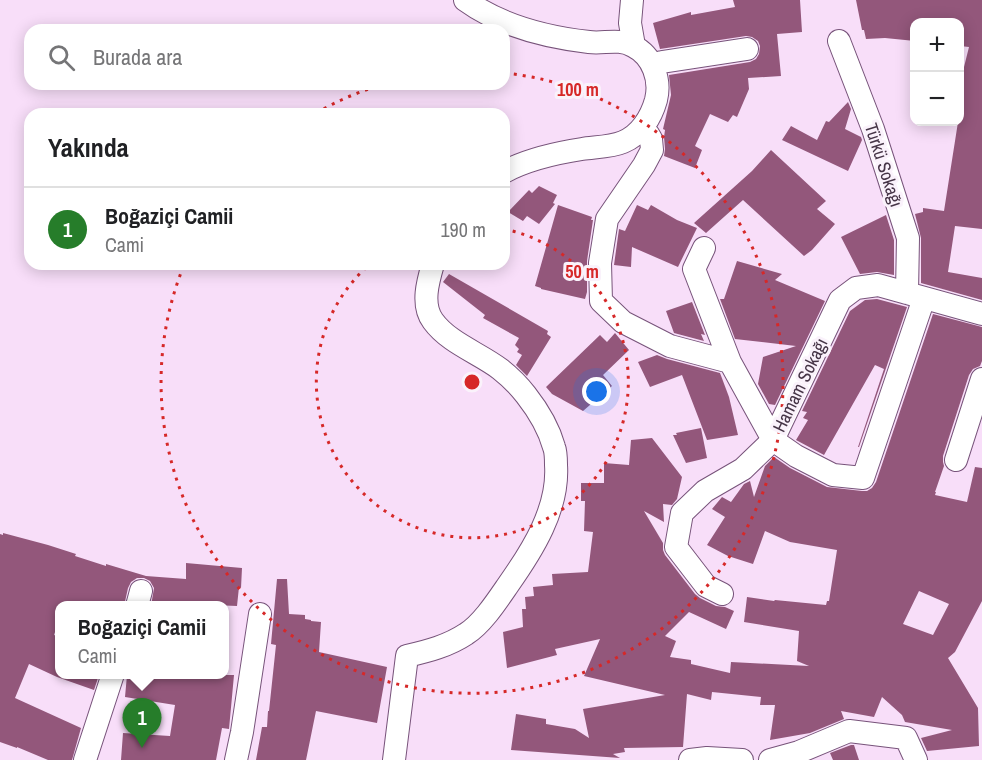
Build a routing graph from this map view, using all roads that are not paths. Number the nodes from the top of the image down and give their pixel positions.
1 (465, 0) edge
2 (632, 0) edge
3 (839, 41) dead end
4 (634, 46) junction
5 (747, 49) dead end
6 (652, 65) junction
7 (640, 130) junction
8 (510, 170) edge
9 (704, 248) dead end
10 (432, 270) edge
11 (915, 296) junction
12 (982, 314) edge
13 (730, 362) junction
14 (982, 379) edge
15 (773, 440) junction
16 (956, 460) dead end
17 (722, 594) dead end
18 (260, 614) dead end
19 (113, 679) edge
20 (85, 760) edge
21 (236, 760) edge
22 (394, 760) edge
23 (690, 760) edge
24 (742, 760) edge
25 (770, 760) edge
26 (916, 760) edge

1 - 4 street
2 - 4 street
3 - 11 street, Türkü Sokağı
4 - 6 street
5 - 6 street
6 - 7 street
7 - 8 street
7 - 13 street
9 - 13 street
10 - 22 street
11 - 12 street, Hamam Sokağı
11 - 15 street, Hamam Sokağı
11 - 15 street, Türkü Sokağı
13 - 15 street
14 - 16 street
15 - 17 street, Hamam Sokağı
18 - 21 street
19 - 20 street
23 - 24 street
25 - 26 street

